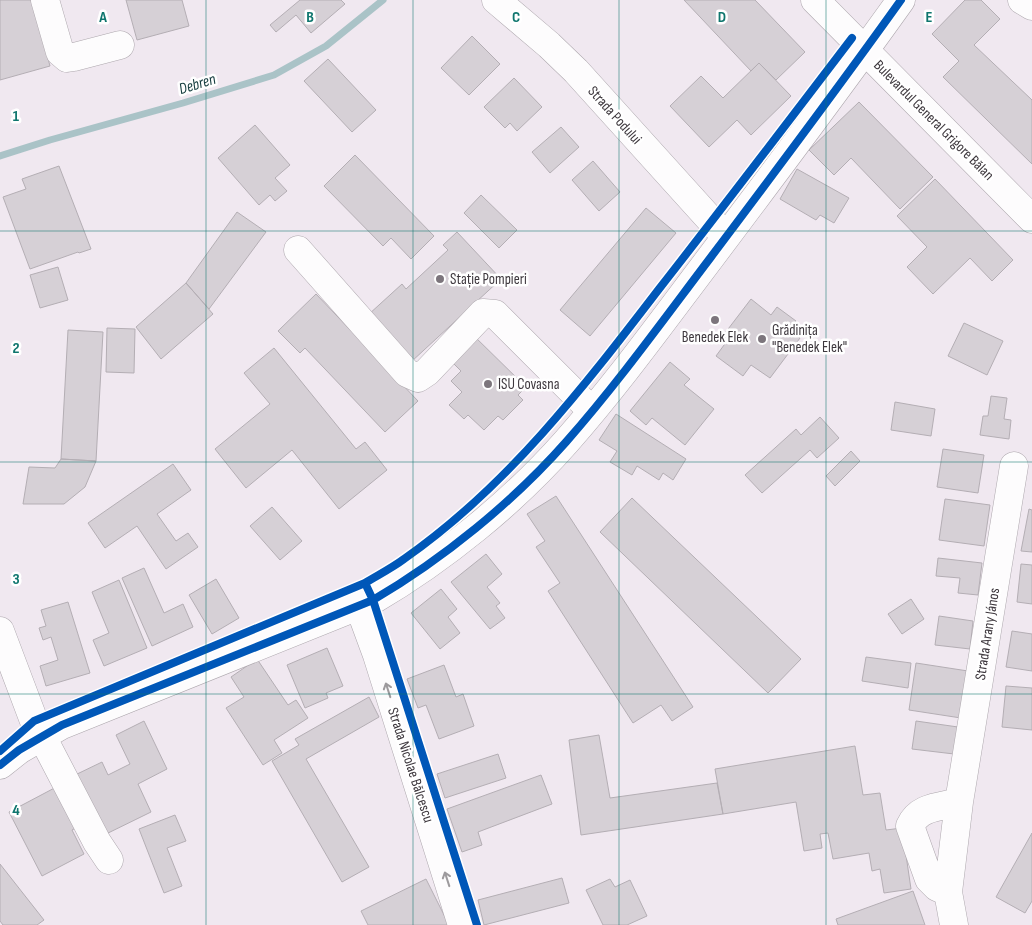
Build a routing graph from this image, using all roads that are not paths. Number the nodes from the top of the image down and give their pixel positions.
1 (45, 0) edge
2 (496, 0) edge
3 (815, 0) edge
4 (901, 0) edge
5 (1022, 0) edge
6 (1032, 6) edge
7 (120, 45) dead end
8 (865, 50) junction
9 (1032, 219) edge
10 (726, 237) junction
11 (298, 250) dead end
12 (592, 411) junction
13 (1014, 466) dead end
14 (359, 606) junction
15 (0, 631) edge
16 (42, 736) junction
17 (0, 765) edge
18 (959, 802) junction
19 (109, 860) dead end
20 (948, 892) junction
21 (462, 925) edge
22 (954, 925) edge

1 - 7 street
2 - 10 street, Strada Podului
3 - 8 street, Bulevardul General Grigore Bălan
4 - 8 street
5 - 6 street
8 - 9 street, Bulevardul General Grigore Bălan
8 - 10 street
10 - 12 street
11 - 12 street
12 - 14 street
13 - 18 street, Strada Arany János
14 - 16 street
21 -> 14 street, Strada Nicolae Bălcescu
15 - 16 street
16 - 17 street
16 - 19 street
18 - 20 street, Strada Arany János
18 - 20 street
20 - 22 street, Strada Arany János

